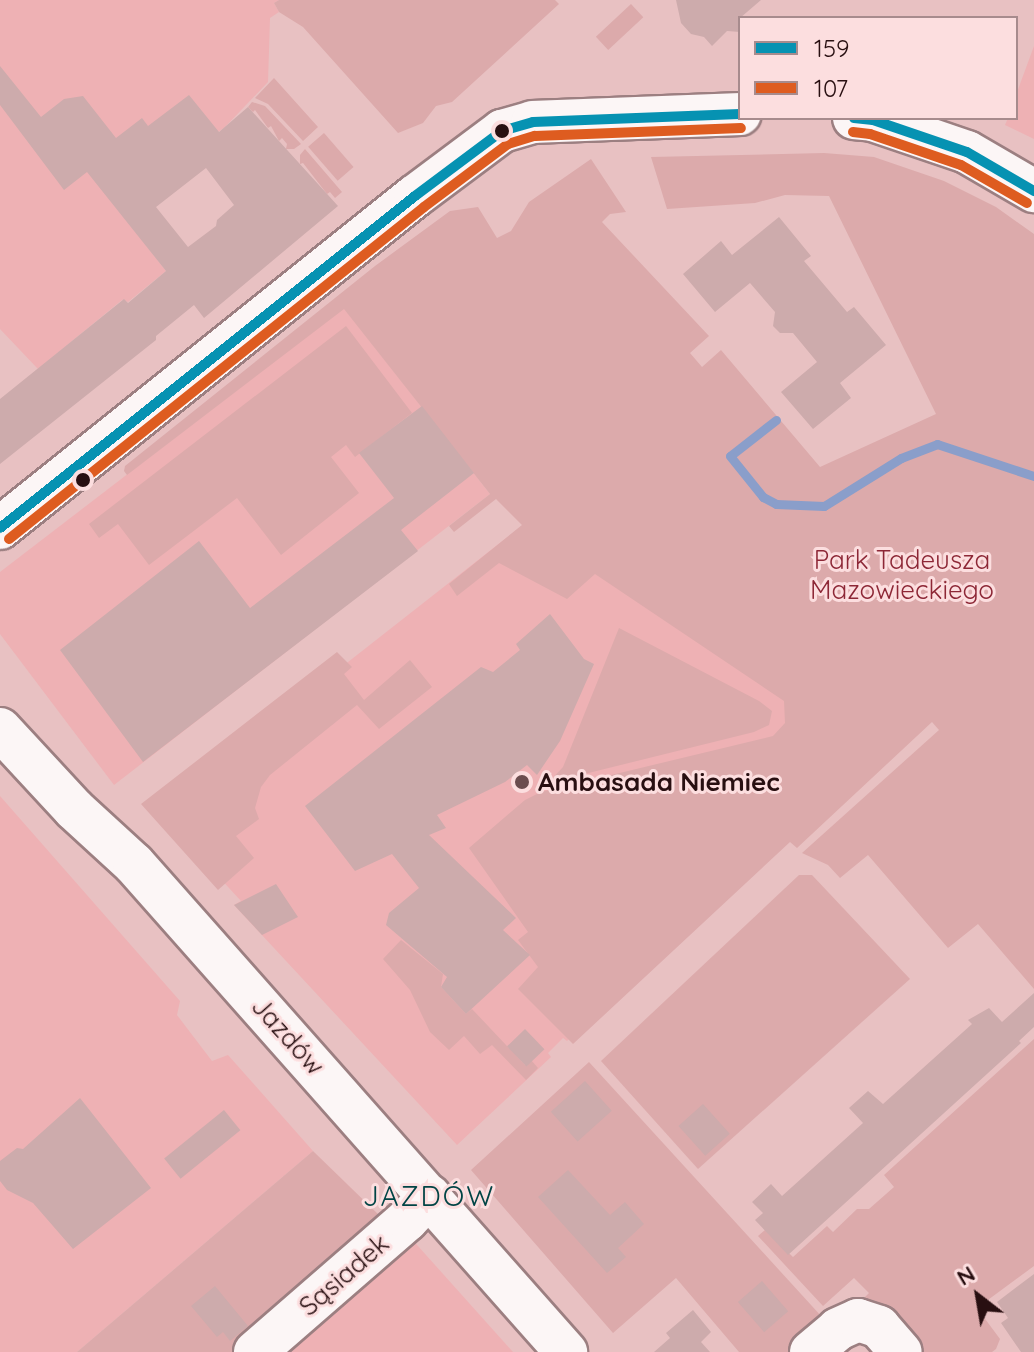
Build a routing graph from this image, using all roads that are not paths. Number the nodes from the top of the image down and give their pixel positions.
1 (738, 114) edge
2 (873, 120) edge
3 (1034, 191) edge
4 (0, 528) edge
5 (0, 729) edge
6 (429, 1196) junction
7 (879, 1333) edge
8 (255, 1352) edge
9 (566, 1352) edge
10 (811, 1352) edge

1 - 4 street
2 - 3 street
5 - 6 street, Jazdów
6 - 8 street, Sąsiadek
6 - 9 street, Jazdów
7 - 10 street

